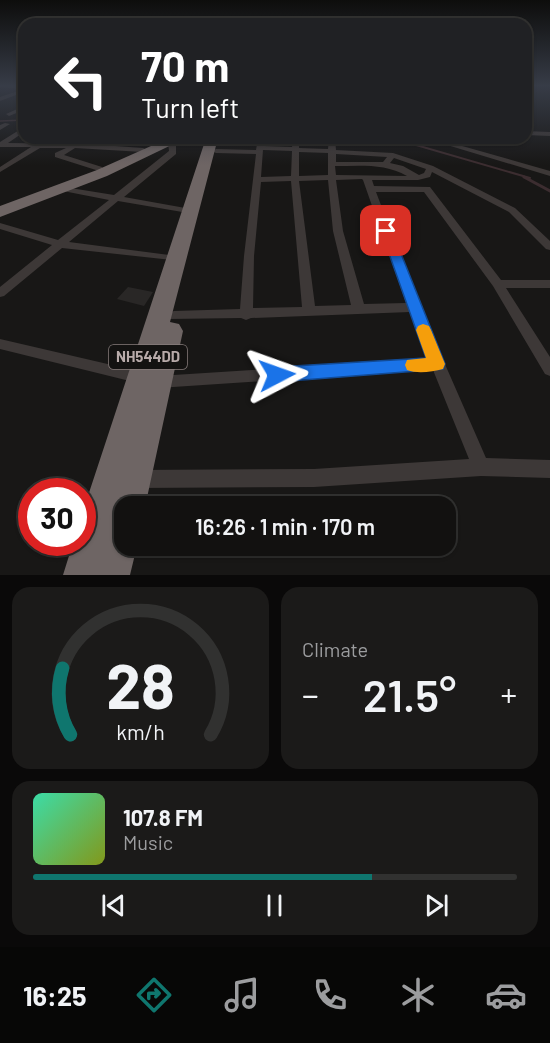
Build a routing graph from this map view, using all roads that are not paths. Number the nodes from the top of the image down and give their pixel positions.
1 (14, 112) edge
2 (9, 114) dead end
3 (18, 133) edge
4 (532, 133) edge
5 (550, 134) edge
6 (30, 144) edge
7 (35, 144) edge
8 (51, 144) edge
9 (70, 144) edge
10 (72, 144) edge
11 (83, 144) edge
12 (98, 144) edge
13 (150, 144) edge
14 (163, 144) edge
15 (174, 144) edge
16 (215, 144) edge
17 (216, 144) edge
18 (238, 144) edge
19 (332, 144) edge
20 (448, 144) edge
21 (0, 145) edge
22 (295, 145) edge
23 (22, 146) junction
24 (140, 146) junction
25 (260, 146) edge
26 (94, 147) junction
27 (125, 149) junction
28 (332, 151) junction
29 (0, 155) edge
30 (393, 155) junction
31 (331, 164) junction
32 (385, 164) junction
33 (430, 168) junction
34 (99, 169) junction
35 (0, 170) edge
36 (550, 174) edge
37 (330, 177) junction
38 (418, 178) junction
39 (295, 179) junction
40 (256, 180) junction
41 (368, 184) junction
42 (61, 189) junction
43 (427, 189) junction
44 (114, 200) junction
45 (0, 206) edge
46 (0, 212) edge
47 (191, 212) junction
48 (0, 226) edge
49 (59, 244) junction
50 (550, 247) edge
51 (177, 259) junction
52 (498, 284) junction
53 (550, 284) edge
54 (0, 293) edge
55 (414, 307) junction
56 (358, 310) junction
57 (309, 312) junction
58 (246, 315) junction
59 (174, 316) junction
60 (0, 344) edge
61 (437, 364) junction
62 (550, 370) edge
63 (150, 380) junction
64 (481, 467) junction
65 (550, 469) edge
66 (134, 479) junction
67 (130, 496) edge
68 (115, 556) edge
69 (83, 575) edge
70 (110, 575) edge

1 - 2 street
3 - 21 street
4 - 5 street
6 - 23 street
7 - 35 street
8 - 9 street
10 - 34 street
11 - 26 street
12 - 26 street
13 - 24 highway
14 - 42 highway
15 - 44 street
16 - 47 highway, NH544DD
17 - 59 highway, NH544DD
18 - 25 street
19 - 28 street
20 - 36 street
21 - 23 street
22 - 25 street
22 - 28 street
22 - 39 street
23 - 29 street
24 - 27 street
24 - 27 street
24 - 34 highway
25 - 40 street
26 - 27 street
28 - 30 street
28 - 31 street
30 - 32 street
30 - 33 street
31 - 32 street
31 - 37 street
32 - 38 street
33 - 38 street
33 - 50 street
34 - 45 highway
37 - 39 street
37 - 41 street
37 - 56 street
38 - 41 street
38 - 43 street
39 - 40 street
39 - 57 street
40 - 58 street
41 - 43 street
41 - 55 street
42 - 44 street
42 - 46 highway
43 - 52 street
44 - 47 street
44 - 49 street
47 - 51 highway, NH544DD
48 - 49 street
49 - 51 street
49 - 54 street
51 - 63 highway, NH544DD
52 - 53 street
52 - 62 street
55 - 56 street
55 - 61 street
56 - 57 street
57 - 58 street
58 - 59 street
59 - 63 highway, NH544DD
60 - 63 street
61 - 63 street
61 - 64 street
63 - 66 highway, NH544DD
63 - 69 highway, NH544DD
64 - 65 street
64 - 66 street
66 - 67 highway, NH544DD
68 - 70 highway

